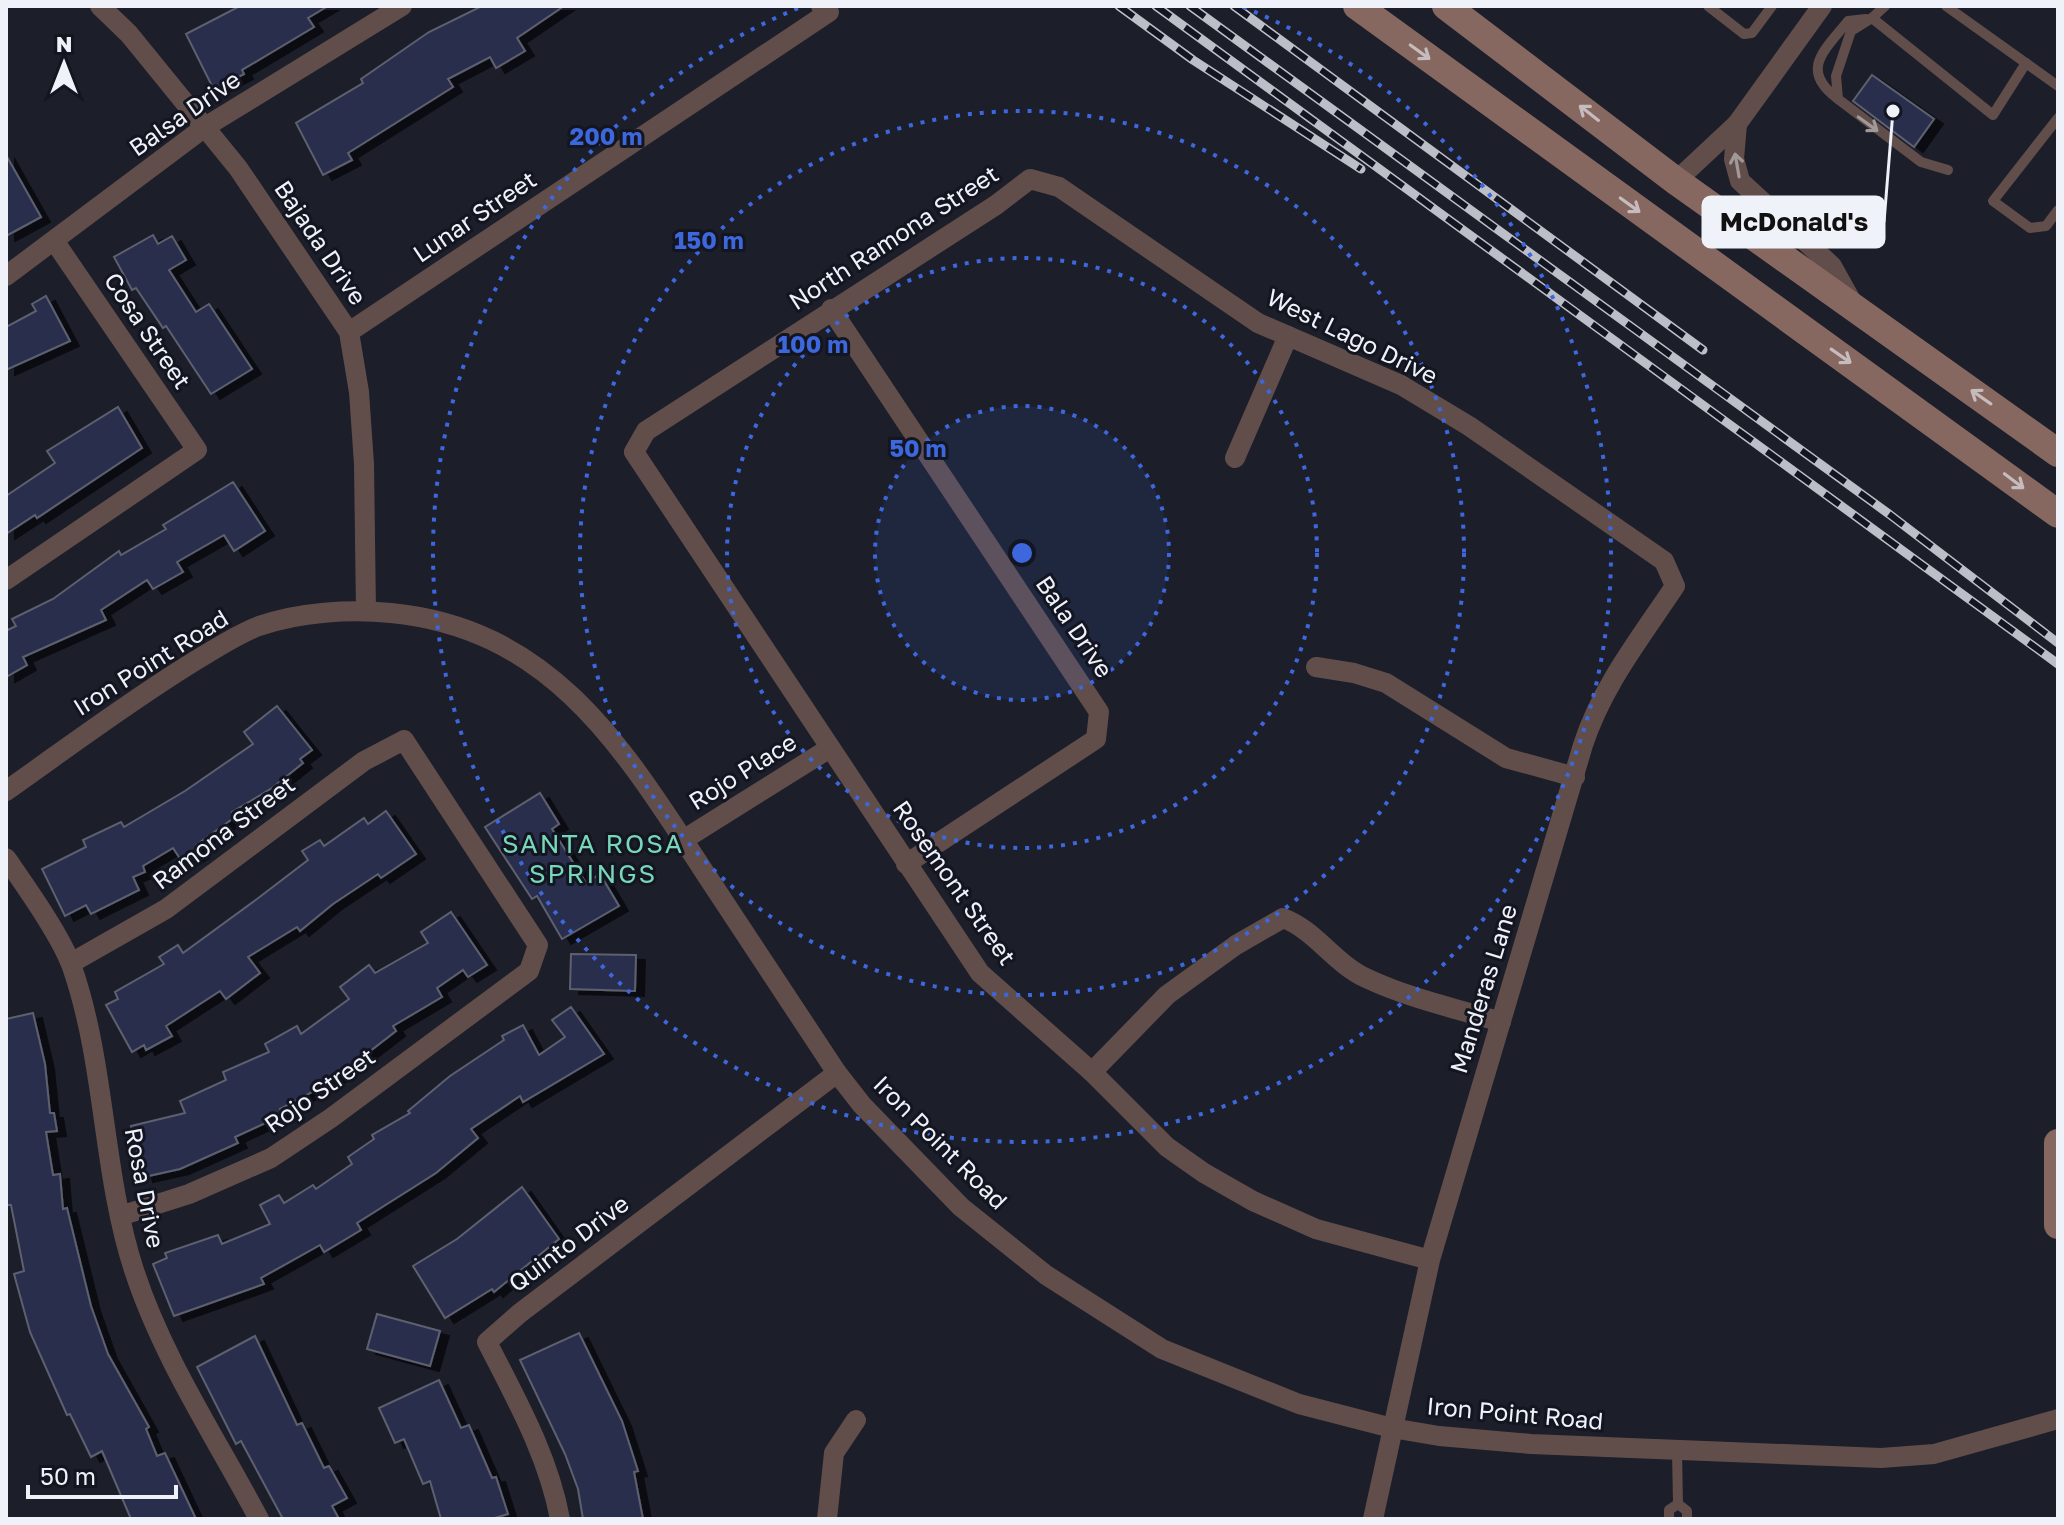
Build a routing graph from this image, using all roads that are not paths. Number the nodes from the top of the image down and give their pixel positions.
1 (100, 6) edge
2 (402, 6) edge
3 (1357, 6) edge
4 (1446, 6) edge
5 (1708, 6) edge
6 (1772, 6) edge
7 (1822, 6) edge
8 (1885, 6) edge
9 (1946, 6) edge
10 (825, 9) edge
11 (1872, 18) junction
12 (2026, 63) junction
13 (2058, 86) edge
14 (1839, 100) junction
15 (2058, 118) edge
16 (1737, 124) junction
17 (205, 127) junction
18 (1948, 170) dead end
19 (1030, 179) joint
20 (1676, 181) junction
21 (2058, 210) edge
22 (55, 242) junction
23 (6, 276) edge
24 (1855, 308) junction
25 (831, 309) junction
26 (349, 332) junction
27 (1288, 336) junction
28 (634, 452) joint
29 (2058, 453) edge
30 (1235, 458) dead end
31 (2058, 514) edge
32 (6, 580) edge
33 (1675, 586) joint
34 (366, 611) junction
35 (1316, 667) dead end
36 (830, 748) junction
37 (1575, 777) junction
38 (6, 791) edge
39 (683, 840) junction
40 (6, 858) edge
41 (906, 864) junction
42 (71, 963) junction
43 (529, 971) joint
44 (1501, 1022) junction
45 (1092, 1072) junction
46 (837, 1073) junction
47 (2058, 1143) edge
48 (120, 1216) junction
49 (2058, 1225) edge
50 (1430, 1260) junction
51 (2058, 1419) edge
52 (856, 1420) dead end
53 (1392, 1428) junction
54 (1677, 1451) junction
55 (1678, 1504) junction
56 (259, 1519) edge
57 (560, 1519) edge
58 (827, 1519) edge
59 (1373, 1519) edge
60 (1669, 1519) edge
61 (1687, 1519) edge

1 - 17 street, Bajada Drive
2 - 17 street, Balsa Drive
3 -> 31 main road
20 -> 4 main road
5 - 6 lane
7 - 16 street
8 - 11 lane
9 - 12 lane
10 - 26 street, Lunar Street
11 - 12 lane
11 - 14 lane
11 - 14 lane
12 - 13 lane
14 -> 18 lane
15 - 21 lane
16 - 20 street
24 -> 16 street
17 - 22 street, Balsa Drive
17 - 26 street, Bajada Drive
19 - 25 street, North Ramona Street
19 - 27 street, West Lago Drive
20 - 24 main road
22 - 23 street, Balsa Drive
22 - 32 street, Cosa Street
29 -> 24 main road
25 - 28 street, North Ramona Street
25 - 41 street, Bala Drive
26 - 34 street, Bajada Drive
27 - 30 street
27 - 33 street, West Lago Drive
28 - 36 street, Rosemont Street
33 - 37 street, Manderas Lane
34 - 38 street, Iron Point Road
34 - 39 street, Iron Point Road
35 - 37 street
36 - 39 street, Rojo Place
36 - 41 street, Rosemont Street
37 - 44 street, Manderas Lane
39 - 46 street, Iron Point Road
40 - 42 street, Rosa Drive
41 - 45 street, Rosemont Street
42 - 43 street, Ramona Street
42 - 48 street, Rosa Drive
43 - 48 street, Rojo Street
44 - 45 street
44 - 50 street, Manderas Lane
45 - 50 street, Rosemont Street
46 - 53 street, Iron Point Road
46 - 57 street, Quinto Drive
47 - 49 main road
48 - 56 street, Rosa Drive
50 - 53 street, Manderas Lane
51 - 54 street, Iron Point Road
52 - 58 street
53 - 54 street, Iron Point Road
53 - 59 street, Manderas Lane
54 - 55 lane
55 - 60 lane
55 - 61 lane

